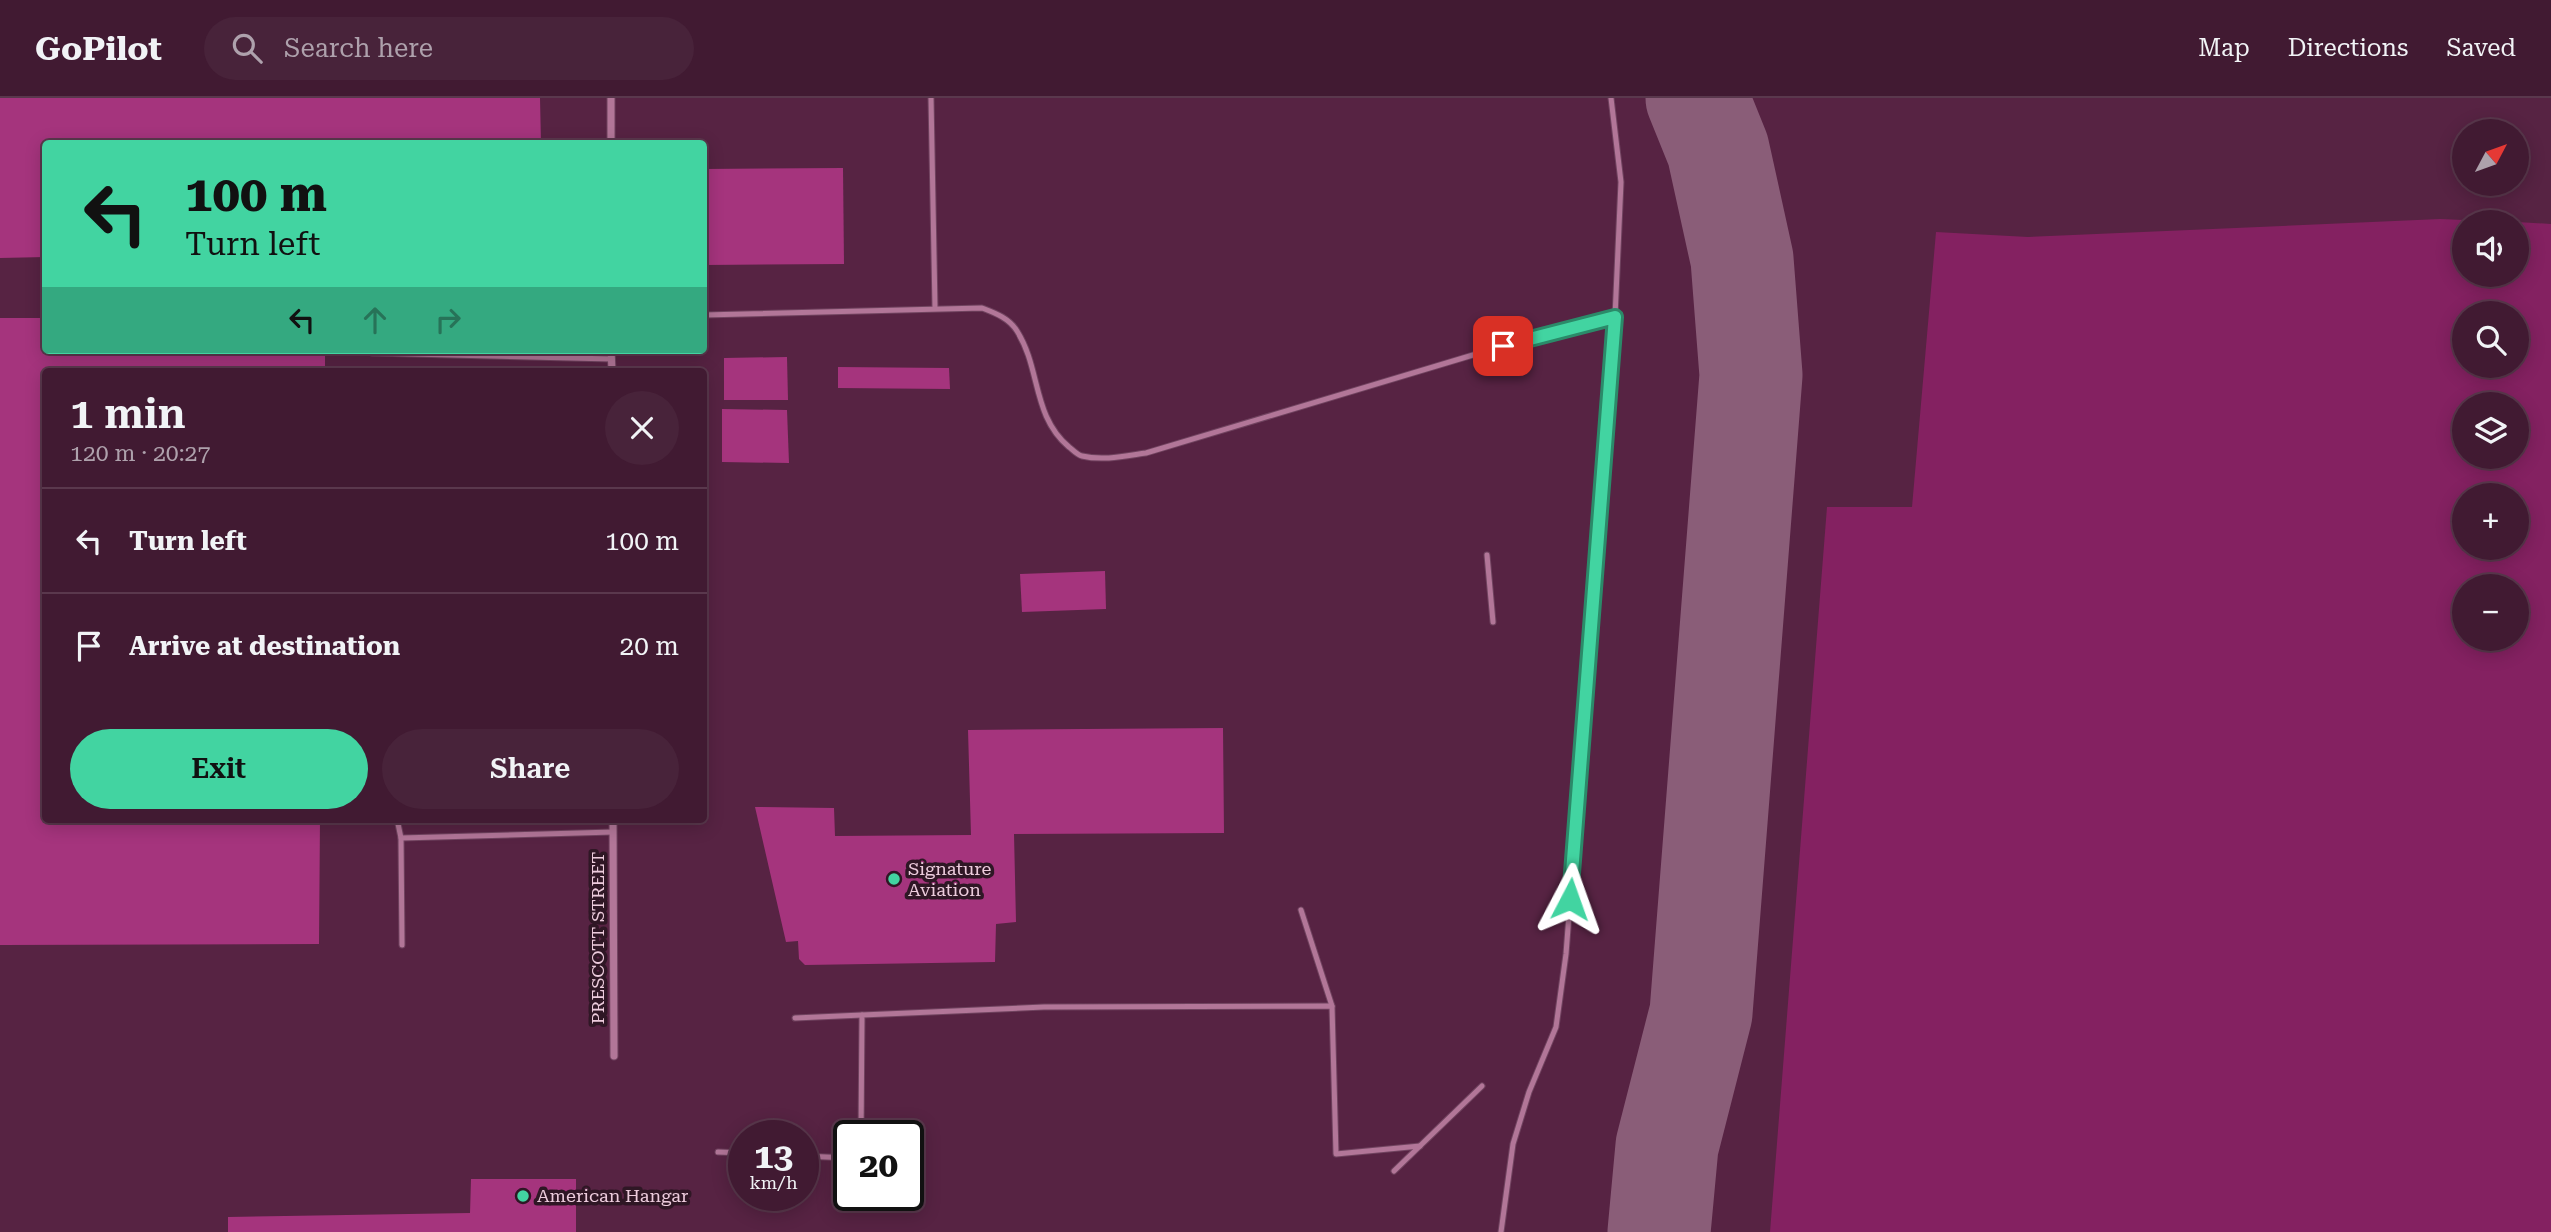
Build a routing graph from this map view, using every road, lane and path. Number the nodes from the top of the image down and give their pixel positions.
1 (611, 98) edge
2 (931, 98) edge
3 (1611, 98) edge
4 (611, 140) edge
5 (935, 308) junction
6 (707, 315) edge
7 (1615, 317) junction
8 (412, 354) edge
9 (611, 354) edge
10 (611, 359) junction
11 (611, 368) edge
12 (1488, 555) dead end
13 (1493, 622) dead end
14 (398, 823) edge
15 (613, 823) edge
16 (613, 832) junction
17 (401, 838) junction
18 (1301, 910) dead end
19 (402, 944) dead end
20 (1332, 1006) junction
21 (862, 1015) junction
22 (795, 1018) dead end
23 (614, 1056) dead end
24 (1482, 1086) dead end
25 (861, 1120) edge
26 (1420, 1146) junction
27 (718, 1152) dead end
28 (728, 1152) edge
29 (1394, 1171) dead end
30 (1501, 1232) edge

1 - 4 street
2 - 5 lane
3 - 7 lane
5 - 6 lane
5 - 7 lane
7 - 30 lane
8 - 10 lane
9 - 10 street
10 - 11 street
12 - 13 lane
14 - 17 lane
15 - 16 street, PRESCOTT STREET
16 - 17 lane
16 - 23 street, PRESCOTT STREET
17 - 19 lane
18 - 20 lane
20 - 21 lane
20 - 26 lane
21 - 22 lane
21 - 25 lane
24 - 26 lane
26 - 29 lane
27 - 28 lane

